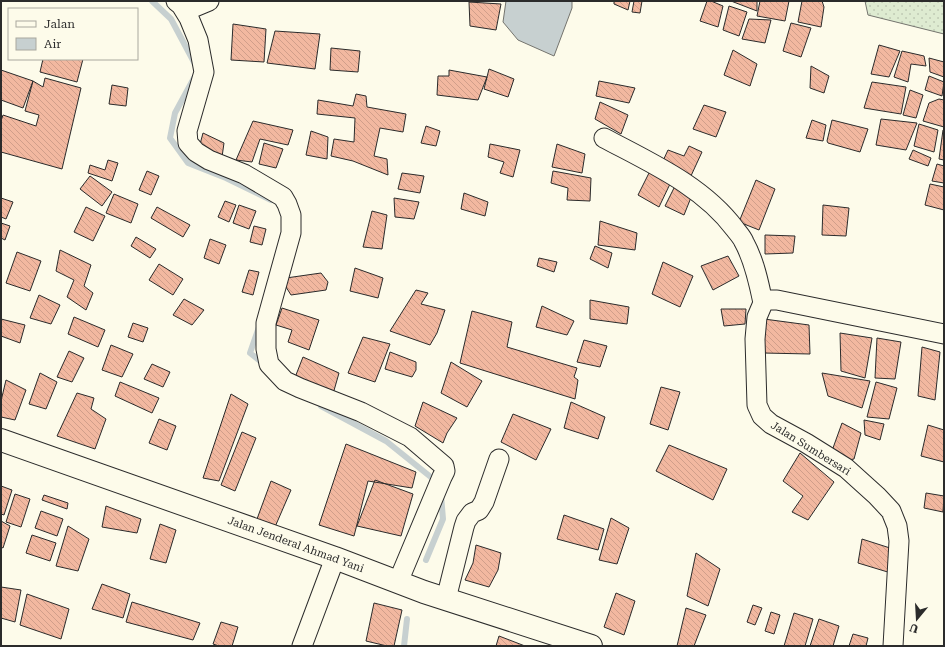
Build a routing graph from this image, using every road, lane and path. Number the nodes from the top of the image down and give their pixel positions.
1 (209, 1) edge
2 (180, 6) edge
3 (604, 138) dead end
4 (764, 303) junction
5 (944, 334) edge
6 (1, 440) edge
7 (499, 459) dead end
8 (335, 558) junction
9 (400, 582) junction
10 (445, 598) junction
11 (556, 641) edge
12 (302, 646) edge
13 (591, 646) edge
14 (893, 646) edge

1 - 2 street
2 - 9 street
3 - 4 street
4 - 5 street
4 - 14 street, Jalan Sumbersari
6 - 8 main road, Jalan Jenderal Ahmad Yani
7 - 10 street
8 - 9 main road, Jalan Jenderal Ahmad Yani
8 - 12 street
9 - 10 main road, Jalan Jenderal Ahmad Yani
10 - 11 main road, Jalan Jenderal Ahmad Yani
11 - 13 main road, Jalan Jenderal Ahmad Yani

